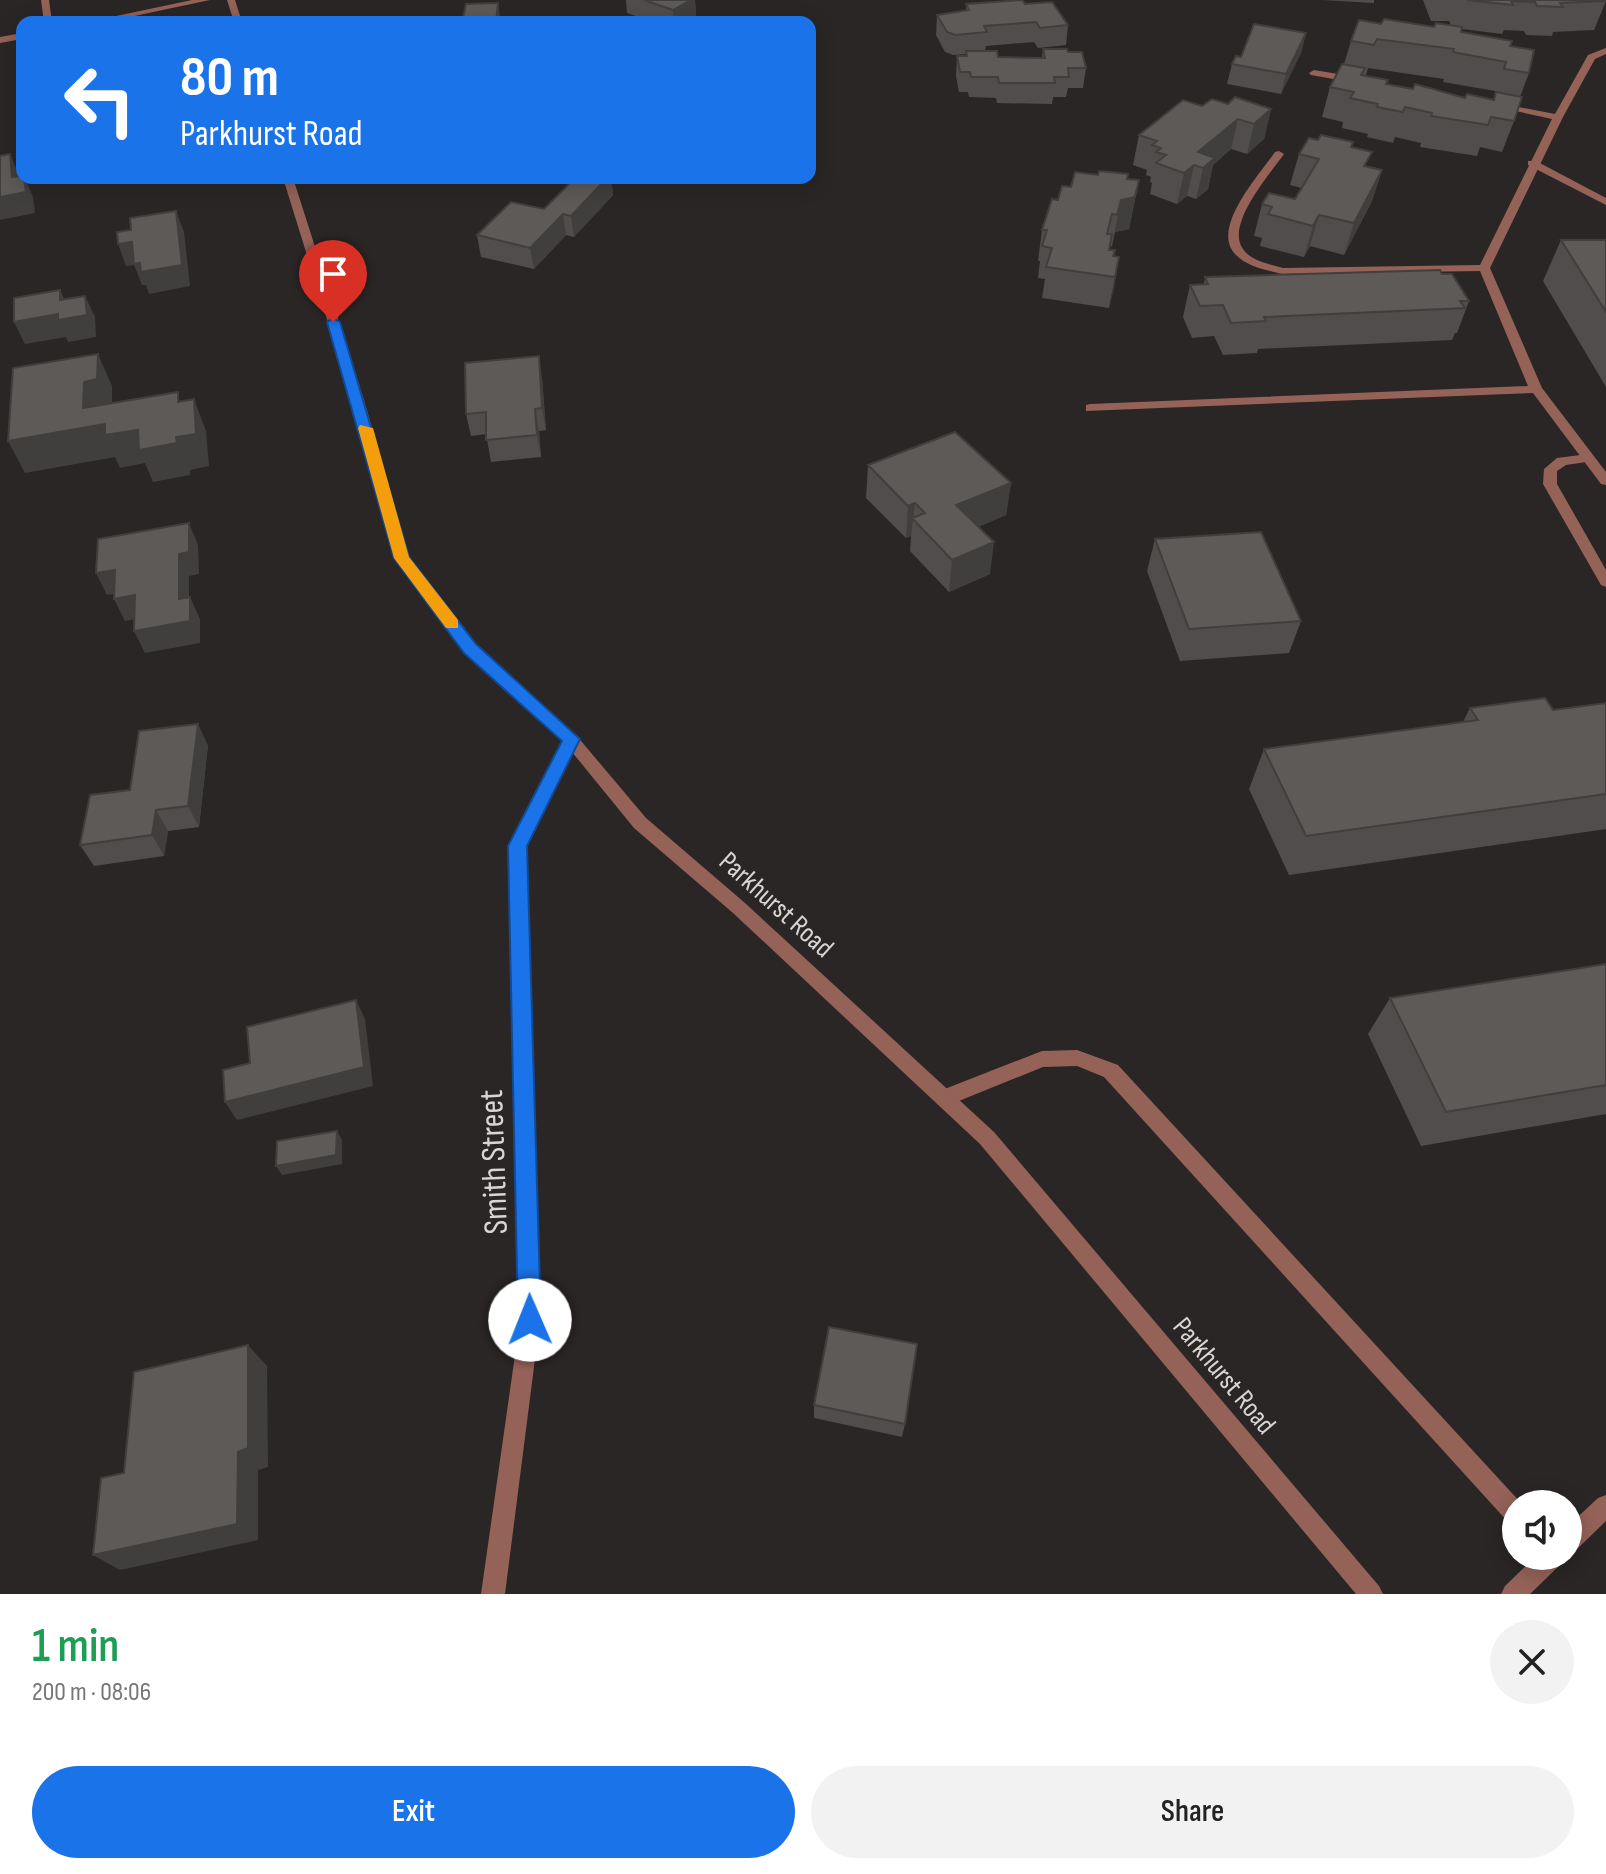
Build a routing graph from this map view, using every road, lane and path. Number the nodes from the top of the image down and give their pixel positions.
1 (133, 0) edge
2 (206, 0) edge
3 (136, 14) junction
4 (125, 16) edge
5 (1606, 51) edge
6 (1314, 73) dead end
7 (1375, 84) edge
8 (1482, 103) edge
9 (1558, 117) junction
10 (1279, 154) dead end
11 (1532, 163) junction
12 (290, 184) edge
13 (1606, 202) edge
14 (1484, 268) junction
15 (1536, 389) junction
16 (1090, 408) dead end
17 (1588, 458) junction
18 (1606, 481) edge
19 (1606, 582) edge
20 (571, 739) junction
21 (944, 1098) junction
22 (1502, 1499) edge
23 (1606, 1506) edge
24 (1582, 1529) edge
25 (1538, 1570) edge
26 (493, 1594) edge
27 (1371, 1594) edge
28 (1513, 1594) edge

1 - 3 street
2 - 3 street
3 - 4 street
5 - 9 street
6 - 7 street
8 - 9 street
9 - 11 street
10 - 14 street
11 - 13 street
11 - 14 street
12 - 20 street, Parkhurst Road
14 - 15 street
15 - 16 street
15 - 17 street
17 - 18 street
17 - 19 street
20 - 21 street, Parkhurst Road
20 - 26 street, Smith Street
21 - 22 street
21 - 27 street, Parkhurst Road
23 - 24 street
25 - 28 street

